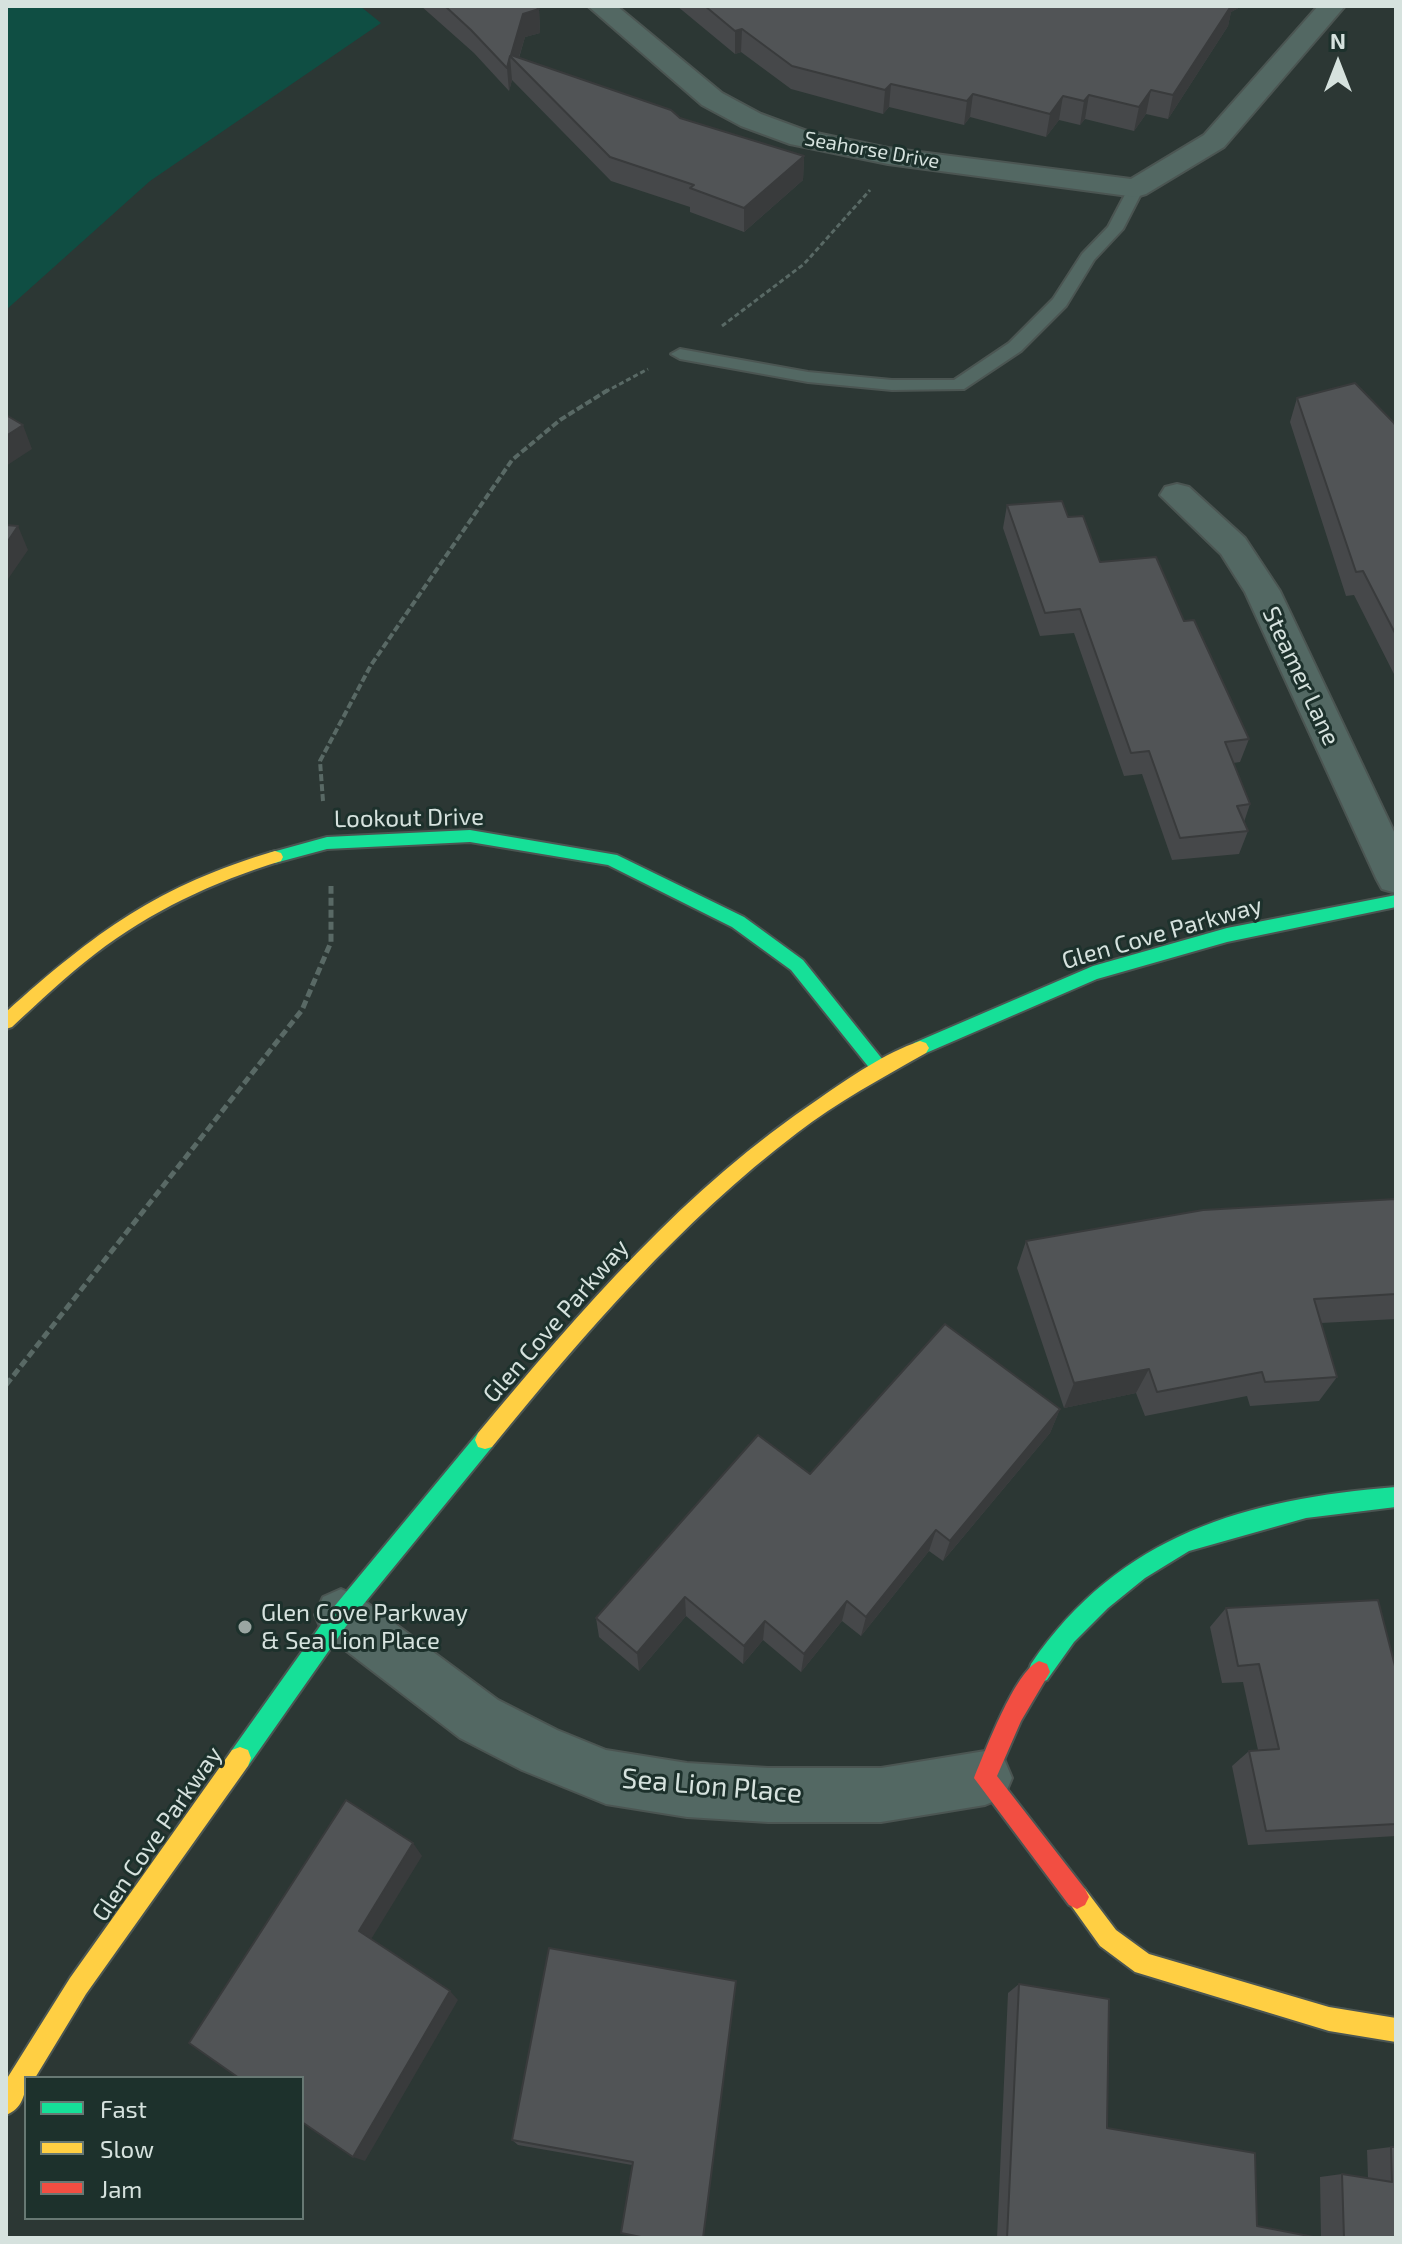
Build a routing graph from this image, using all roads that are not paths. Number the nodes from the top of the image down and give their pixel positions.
1 (601, 6) edge
2 (1332, 6) edge
3 (1136, 188) junction
4 (680, 354) road end
5 (1177, 495) dead end
6 (1396, 878) edge
7 (1396, 901) edge
8 (6, 1022) edge
9 (881, 1070) junction
10 (1396, 1497) edge
11 (341, 1615) junction
12 (985, 1778) junction
13 (1396, 2030) edge
14 (6, 2103) edge

1 - 3 street, Seahorse Drive
2 - 3 street
3 - 4 lane
5 - 6 street, Steamer Lane
7 - 9 street, Glen Cove Parkway
8 - 9 street, Lookout Drive
9 - 11 street, Glen Cove Parkway
10 - 12 street
11 - 12 street, Sea Lion Place
11 - 14 street, Glen Cove Parkway
12 - 13 street

